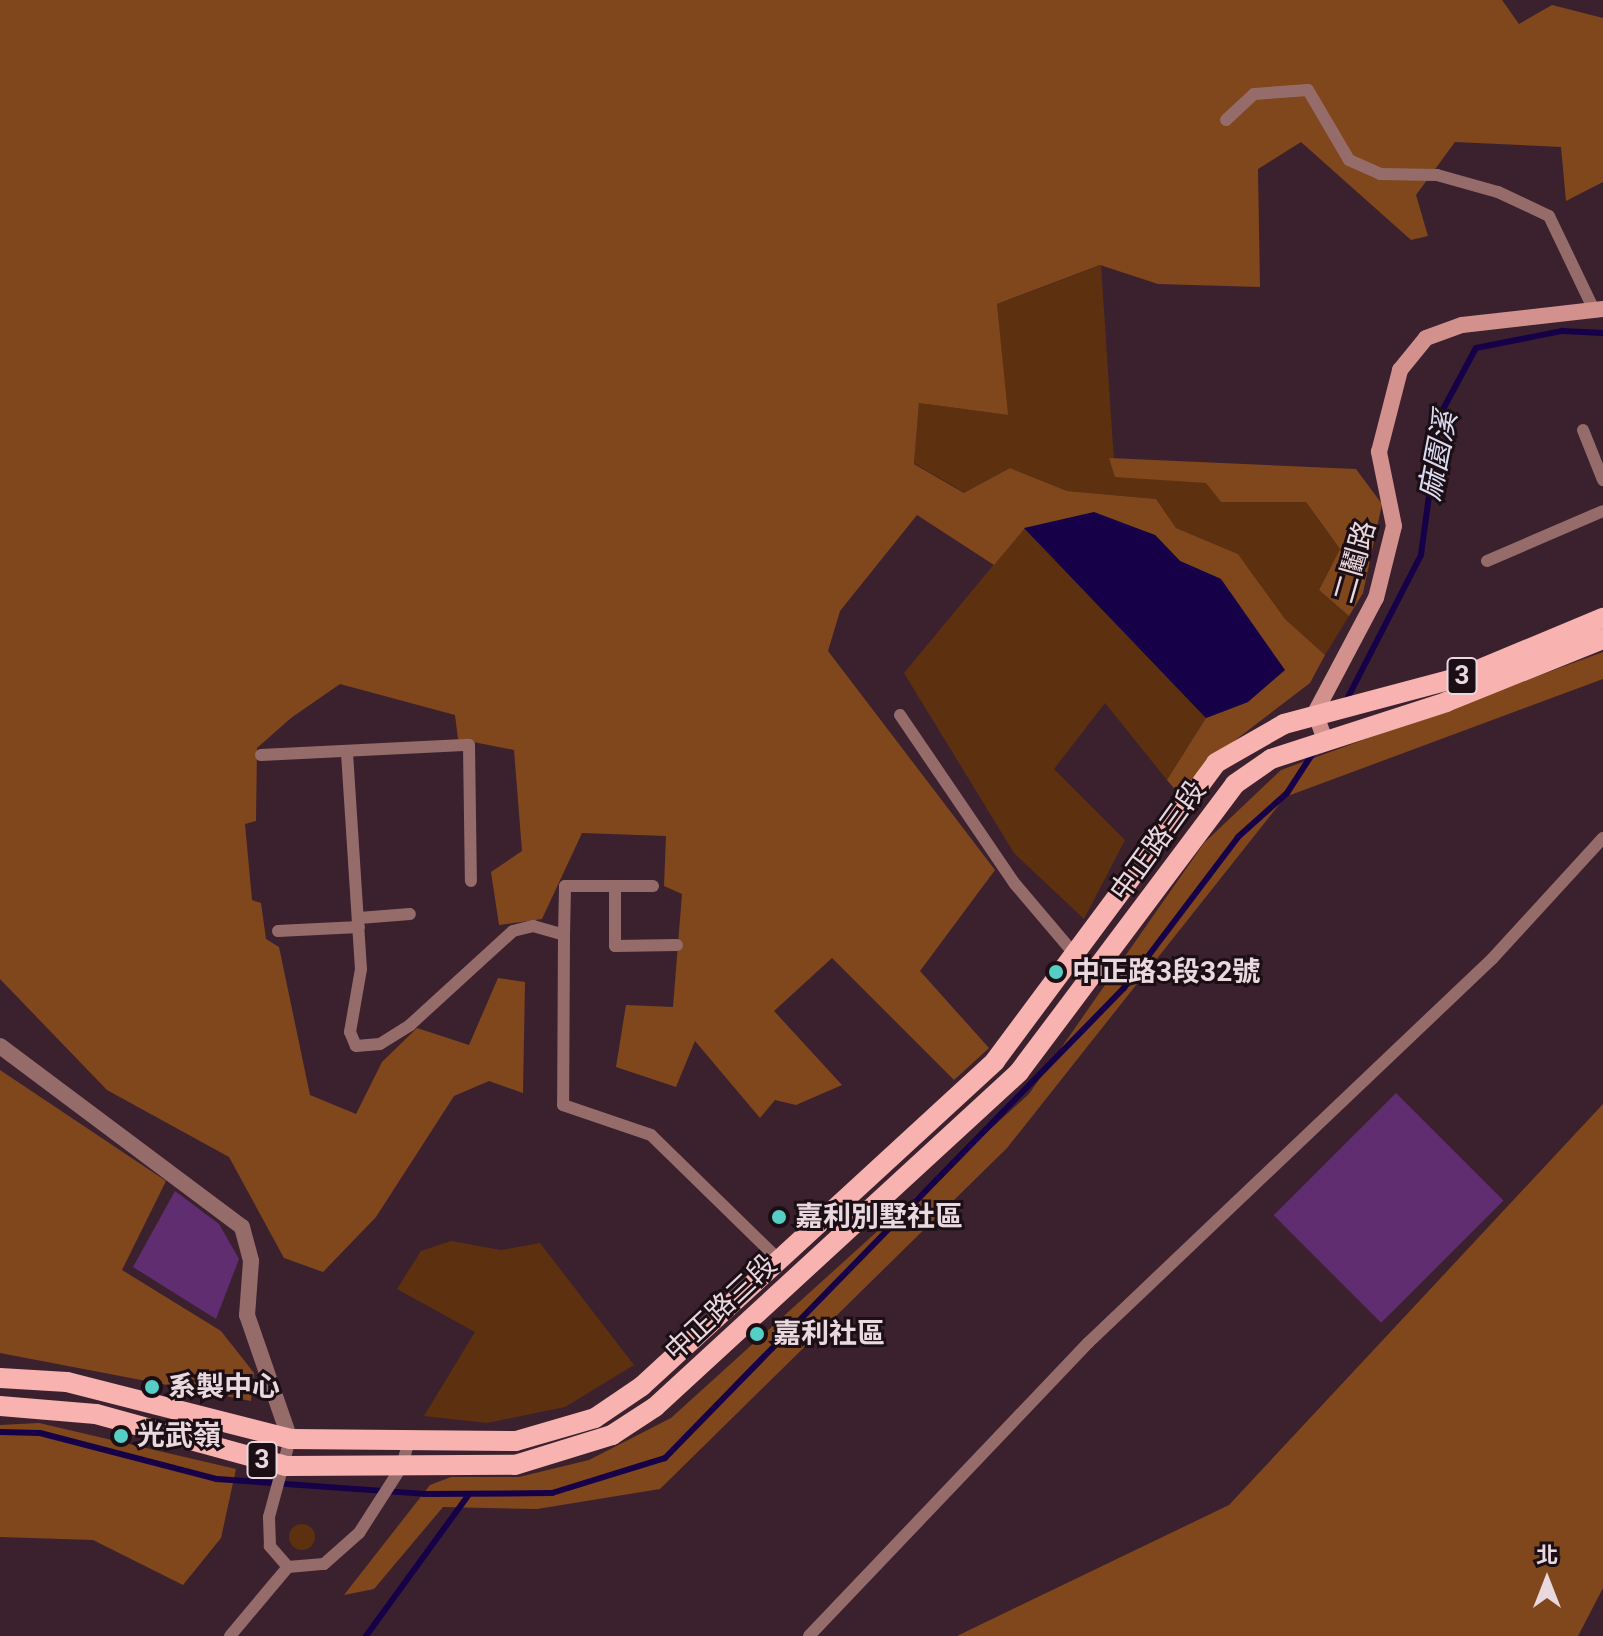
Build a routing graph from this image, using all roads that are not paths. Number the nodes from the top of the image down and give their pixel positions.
1 (1226, 120) dead end
2 (1598, 309) edge
3 (1583, 430) dead end
4 (1603, 480) edge
5 (1603, 511) edge
6 (1487, 561) dead end
7 (1603, 618) edge
8 (1603, 639) edge
9 (1315, 713) junction
10 (900, 715) dead end
11 (1325, 740) junction
12 (347, 753) junction
13 (261, 755) dead end
14 (1603, 838) edge
15 (471, 881) dead end
16 (615, 886) junction
17 (653, 886) dead end
18 (410, 914) dead end
19 (359, 922) junction
20 (278, 931) dead end
21 (564, 935) junction
22 (677, 945) dead end
23 (1077, 957) junction
24 (0, 1046) edge
25 (779, 1260) junction
26 (0, 1378) edge
27 (0, 1406) edge
28 (290, 1439) junction
29 (408, 1444) junction
30 (286, 1466) junction
31 (402, 1466) junction
32 (288, 1567) junction
33 (230, 1636) edge
34 (809, 1636) edge

1 - 2 lane
2 - 9 street, 二鬮路
3 - 4 lane
5 - 6 lane
7 - 9 main road, 3
8 - 11 main road, 3
9 - 11 street
9 - 23 main road, 中正路三段 / 3
10 - 23 lane
11 - 31 main road, 中正路三段 / 3
12 - 13 lane
12 - 15 lane
12 - 19 lane
14 - 34 lane
16 - 17 lane
16 - 21 lane
16 - 22 lane
18 - 19 lane
19 - 20 lane
19 - 21 lane
21 - 25 lane
23 - 25 main road, 中正路三段 / 3
24 - 28 street
25 - 29 main road, 中正路三段 / 3
26 - 28 main road, 中正路三段 / 3
27 - 30 main road, 中正路三段 / 3
28 - 29 main road, 中正路三段 / 3
28 - 30 lane
29 - 31 lane
30 - 31 main road, 中正路三段 / 3
30 - 32 lane
31 - 32 lane
32 - 33 lane

